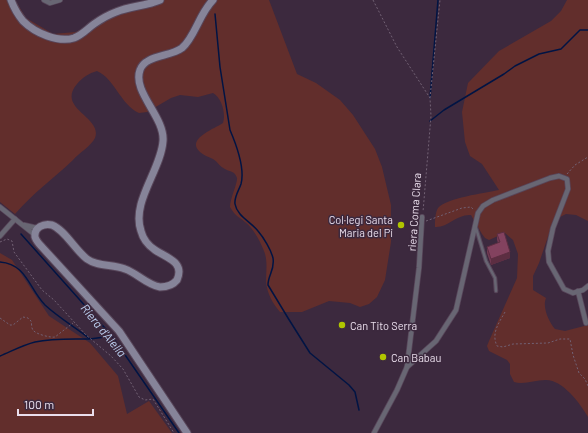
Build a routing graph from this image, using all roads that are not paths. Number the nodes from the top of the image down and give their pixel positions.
1 (11, 0) edge
2 (44, 0) edge
3 (60, 0) edge
4 (160, 0) edge
5 (213, 0) edge
6 (0, 207) edge
7 (422, 217) road end
8 (15, 219) junction
9 (475, 226) junction
10 (36, 232) junction
11 (0, 236) edge
12 (588, 286) edge
13 (496, 291) dead end
14 (578, 291) junction
15 (586, 323) dead end
16 (407, 367) junction
17 (187, 433) edge
18 (374, 433) edge

1 - 4 main road
2 - 3 street
5 - 10 main road
6 - 8 street
7 - 16 street, riera Coma Clara
8 - 10 street
8 - 11 street
9 - 13 lane
9 - 14 street
9 - 16 street
10 - 17 main road
12 - 14 street
14 - 15 street
16 - 18 street, riera Coma Clara

